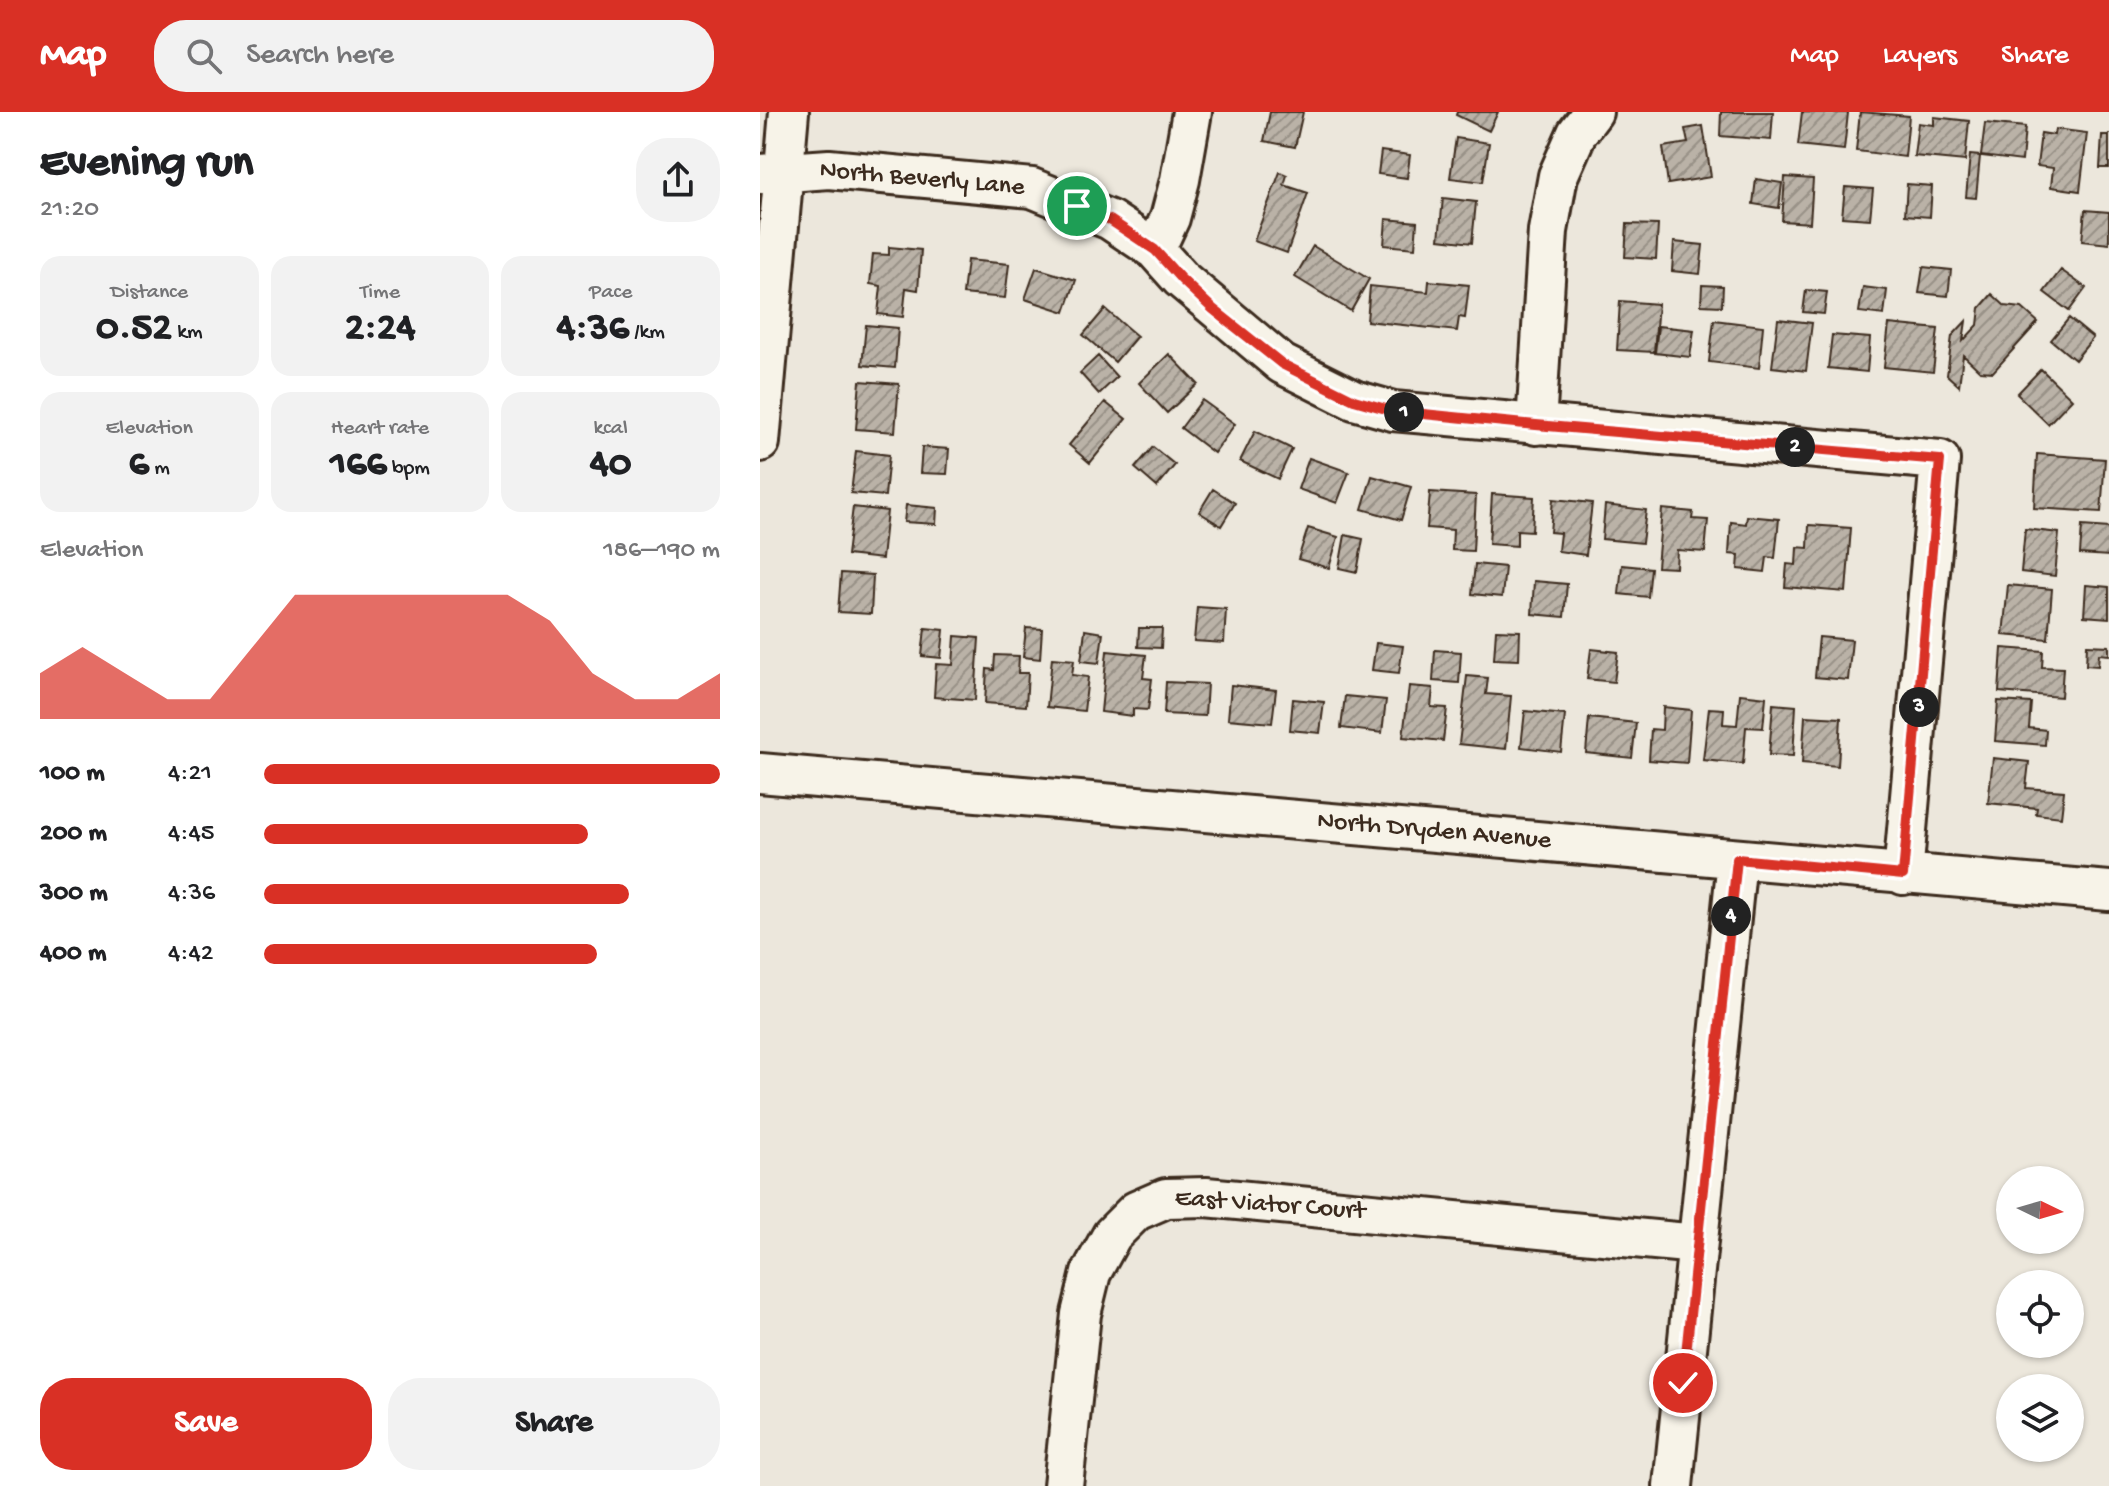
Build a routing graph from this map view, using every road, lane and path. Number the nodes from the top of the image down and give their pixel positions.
1 (789, 112) edge
2 (1192, 112) edge
3 (1593, 112) edge
4 (771, 173) edge
5 (1155, 250) junction
6 (1536, 425) junction
7 (760, 442) edge
8 (760, 773) edge
9 (1737, 859) junction
10 (1903, 875) junction
11 (2109, 891) edge
12 (1697, 1244) junction
13 (1063, 1486) edge
14 (1673, 1486) edge

1 - 4 street
2 - 5 street
3 - 6 street
4 - 5 street, North Beverly Lane
4 - 7 street
5 - 6 street, North Beverly Lane
6 - 10 street, North Beverly Lane
8 - 9 street, North Dryden Avenue
9 - 10 street, North Dryden Avenue
9 - 12 street
10 - 11 street, North Dryden Avenue
12 - 13 street, East Viator Court
12 - 14 street

